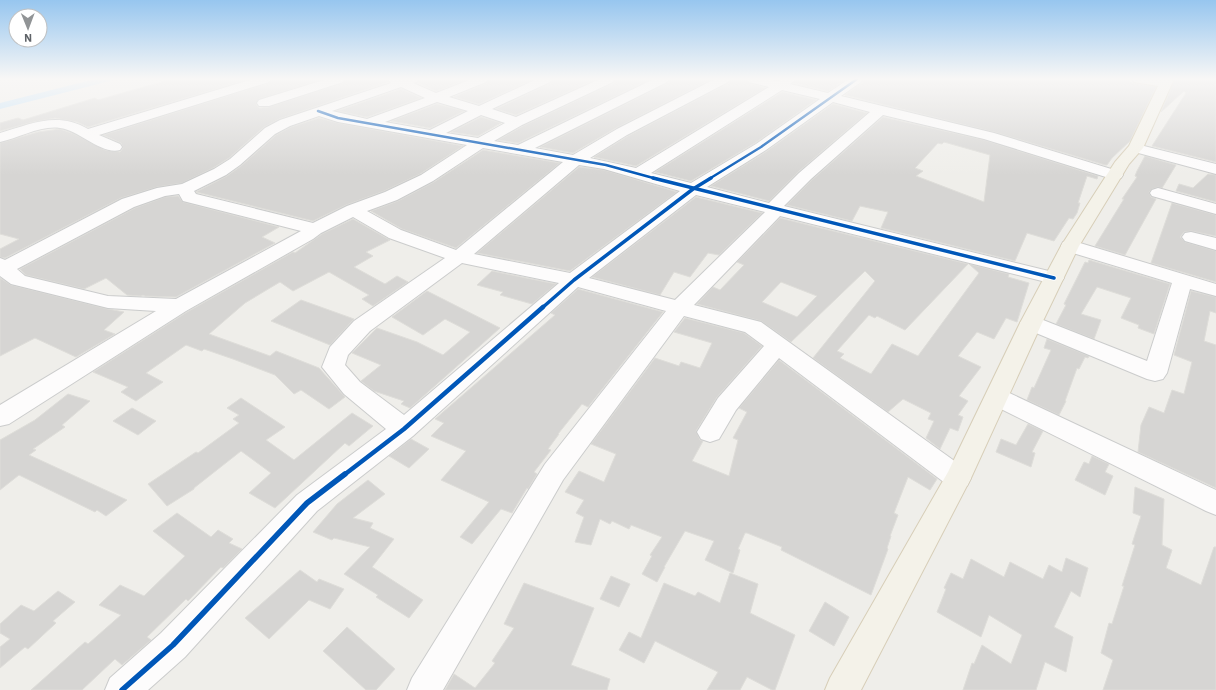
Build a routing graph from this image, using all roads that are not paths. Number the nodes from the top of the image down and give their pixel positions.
1 (160, 111) edge
2 (318, 111) joint
3 (400, 111) edge
4 (478, 111) edge
5 (484, 111) edge
6 (540, 111) edge
7 (598, 111) edge
8 (662, 111) edge
9 (738, 111) edge
10 (810, 111) edge
11 (879, 111) edge
12 (885, 111) edge
13 (1153, 111) edge
14 (517, 122) junction
15 (367, 123) junction
16 (86, 134) junction
17 (433, 134) junction
18 (0, 138) edge
19 (482, 142) junction
20 (115, 148) dead end
21 (1136, 148) junction
22 (522, 149) junction
23 (575, 160) junction
24 (1216, 169) edge
25 (638, 174) junction
26 (1115, 175) junction
27 (185, 189) junction
28 (693, 190) junction
29 (1158, 193) dead end
30 (775, 209) junction
31 (1216, 209) edge
32 (353, 210) junction
33 (315, 229) junction
34 (1191, 237) dead end
35 (1216, 244) edge
36 (1070, 246) junction
37 (459, 257) junction
38 (1, 268) edge
39 (1054, 278) junction
40 (574, 280) junction
41 (1183, 280) junction
42 (1216, 290) edge
43 (179, 306) junction
44 (680, 307) junction
45 (1031, 323) junction
46 (777, 346) junction
47 (997, 397) junction
48 (0, 417) edge
49 (404, 429) junction
50 (710, 432) dead end
51 (958, 478) junction
52 (1216, 503) edge
53 (122, 690) edge
54 (424, 690) edge
55 (842, 690) edge

1 - 16 street
2 - 15 street
2 - 27 street
3 - 15 street
4 - 17 street
5 - 14 street
6 - 14 street
7 - 22 street
8 - 23 street
9 - 25 street
10 - 28 street
11 - 30 street
12 - 26 street
13 - 21 main road
14 - 19 street
15 - 17 street
16 - 18 street
16 - 20 street
17 - 19 street
19 - 22 street
19 - 32 street
21 - 24 street
21 - 26 main road
22 - 23 street
23 - 25 street
23 - 37 street
25 - 28 street
26 - 36 main road
27 - 33 street
27 - 38 street
28 - 30 street
28 - 40 street
29 - 31 street
30 - 39 street
30 - 44 street
32 - 33 street
32 - 37 street
33 - 43 street
34 - 35 street
36 - 39 main road
36 - 41 street
37 - 40 street
37 - 49 street
38 - 43 street
39 - 45 main road
40 - 44 street
40 - 49 street
41 - 42 street
41 - 45 street
43 - 48 street
44 - 46 street
44 - 54 street
45 - 47 main road
46 - 50 street
46 - 51 street
47 - 51 main road
47 - 52 street
49 - 53 street
51 - 55 main road

